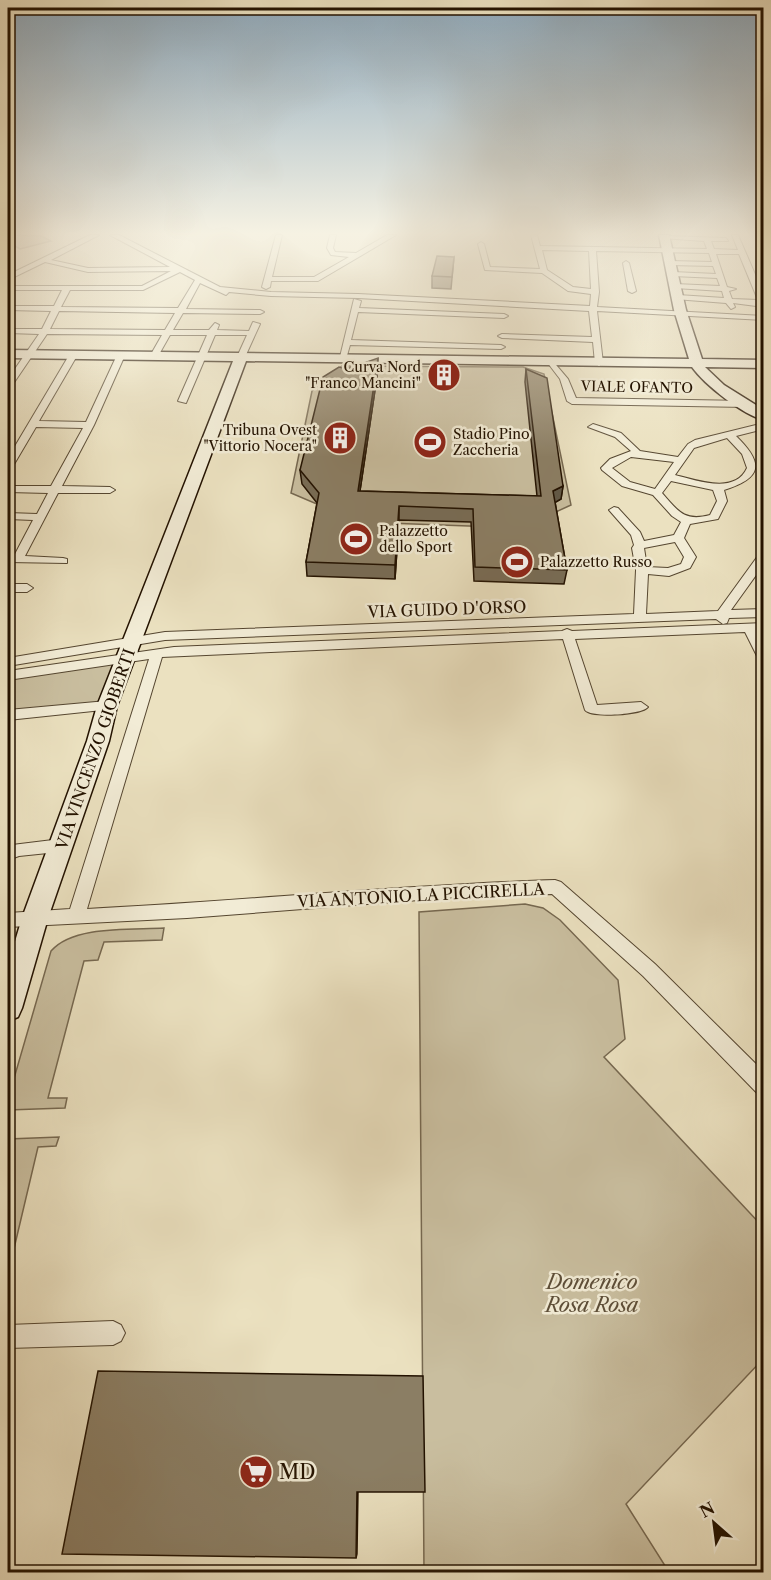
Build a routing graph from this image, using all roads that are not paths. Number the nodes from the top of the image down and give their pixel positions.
1 (56, 309) joint
2 (254, 309) edge
3 (261, 309) edge
4 (505, 309) edge
5 (564, 309) edge
6 (568, 309) joint
7 (593, 309) junction
8 (679, 309) edge
9 (731, 309) edge
10 (355, 310) joint
11 (180, 311) junction
12 (221, 311) junction
13 (260, 312) junction
14 (680, 314) junction
15 (504, 316) junction
16 (734, 317) junction
17 (764, 318) edge
18 (8, 332) edge
19 (44, 332) junction
20 (167, 332) junction
21 (211, 333) junction
22 (253, 333) junction
23 (502, 336) junction
24 (597, 340) junction
25 (347, 342) junction
26 (501, 347) junction
27 (8, 354) edge
28 (29, 354) junction
29 (74, 354) junction
30 (121, 355) junction
31 (154, 356) junction
32 (201, 356) junction
33 (240, 357) junction
34 (342, 359) junction
35 (500, 361) junction
36 (551, 362) junction
37 (599, 363) junction
38 (697, 364) junction
39 (764, 364) edge
40 (8, 385) edge
41 (183, 401) dead end
42 (746, 404) junction
43 (764, 416) edge
44 (33, 424) junction
45 (89, 425) junction
46 (764, 426) edge
47 (593, 427) dead end
48 (729, 434) junction
49 (637, 453) junction
50 (680, 460) junction
51 (8, 466) edge
52 (668, 477) junction
53 (718, 488) junction
54 (8, 489) edge
55 (52, 490) junction
56 (110, 490) dead end
57 (657, 493) junction
58 (614, 510) dead end
59 (8, 516) edge
60 (39, 517) junction
61 (687, 520) junction
62 (678, 538) junction
63 (640, 545) junction
64 (764, 555) edge
65 (13, 559) edge
66 (63, 561) dead end
67 (642, 570) junction
68 (8, 588) edge
69 (27, 588) dead end
70 (764, 614) edge
71 (721, 615) junction
72 (640, 617) junction
73 (764, 627) edge
74 (726, 628) junction
75 (749, 628) junction
76 (567, 633) junction
77 (130, 649) junction
78 (157, 653) junction
79 (764, 657) edge
80 (8, 662) edge
81 (8, 675) edge
82 (106, 706) junction
83 (642, 707) dead end
84 (8, 715) edge
85 (61, 846) junction
86 (8, 854) edge
87 (76, 916) junction
88 (35, 918) junction
89 (8, 920) edge
90 (8, 1008) edge
91 (764, 1086) edge
92 (113, 1334) dead end
93 (8, 1336) edge

1 - 11 street
1 - 19 street
2 - 13 street
3 - 13 street
4 - 15 street
5 - 6 street
6 - 7 street
7 - 14 street
7 - 24 street
8 - 14 street
9 - 16 street
10 - 15 street
10 - 25 street
11 - 12 street
11 - 20 street
12 - 13 street
12 - 21 street
13 - 22 street
14 - 16 street
14 - 38 street
15 - 23 street
16 - 17 street
18 - 19 street
19 - 20 street
19 - 28 street
20 - 21 street
20 - 31 street
21 - 22 street
21 - 32 street
22 - 33 street
23 - 24 street
23 - 26 street
24 - 37 street
25 - 26 street
25 - 34 street
26 - 35 street
27 - 28 street, VIALE OFANTO
28 - 29 street, VIALE OFANTO
28 - 40 street
29 - 30 street, VIALE OFANTO
29 - 44 street
30 - 31 street, VIALE OFANTO
30 - 45 street
31 - 32 street, VIALE OFANTO
32 - 33 street, VIALE OFANTO
32 - 41 street
33 - 34 street, VIALE OFANTO
33 - 77 street, VIA VINCENZO GIOBERTI
34 - 35 street, VIALE OFANTO
35 - 36 street, VIALE OFANTO
36 - 37 street, VIALE OFANTO
36 - 42 street, VIALE OFANTO
37 - 38 street, VIALE OFANTO
38 - 39 street, VIALE OFANTO
38 - 42 street
42 - 43 street
44 - 45 street
44 - 51 street
45 - 55 street
46 - 48 street
47 - 49 street
48 - 50 street
48 - 53 street
49 - 50 street
49 - 57 street
50 - 52 street
52 - 53 street
52 - 57 street
53 - 61 street
54 - 55 street
55 - 56 street
55 - 60 street
57 - 61 street
58 - 63 street
59 - 60 street
60 - 65 street
61 - 62 street
62 - 63 street
62 - 67 street
63 - 67 street
64 - 71 street
65 - 66 street
67 - 72 street
68 - 69 street
70 - 71 street, VIA GUIDO D'ORSO
71 - 72 street, VIA GUIDO D'ORSO
71 - 74 street
72 - 77 street, VIA GUIDO D'ORSO
73 - 75 street, VIA GUIDO D'ORSO
74 - 75 street, VIA GUIDO D'ORSO
74 - 76 street, VIA GUIDO D'ORSO
75 - 79 street
76 - 78 street, VIA GUIDO D'ORSO
76 - 83 street
77 - 78 street, VIA GUIDO D'ORSO
77 - 80 street
77 - 81 street
77 - 82 street, VIA VINCENZO GIOBERTI
78 - 87 street, VIA VINCENZO GIOBERTI
82 - 84 street
82 - 85 street, VIA VINCENZO GIOBERTI
85 - 86 street
85 - 88 street, VIA VINCENZO GIOBERTI
87 - 88 street, VIA ANTONIO LA PICCIRELLA
87 - 91 street, VIA ANTONIO LA PICCIRELLA
88 - 89 street, VIA ANTONIO LA PICCIRELLA
88 - 90 street, VIA VINCENZO GIOBERTI
92 - 93 street

